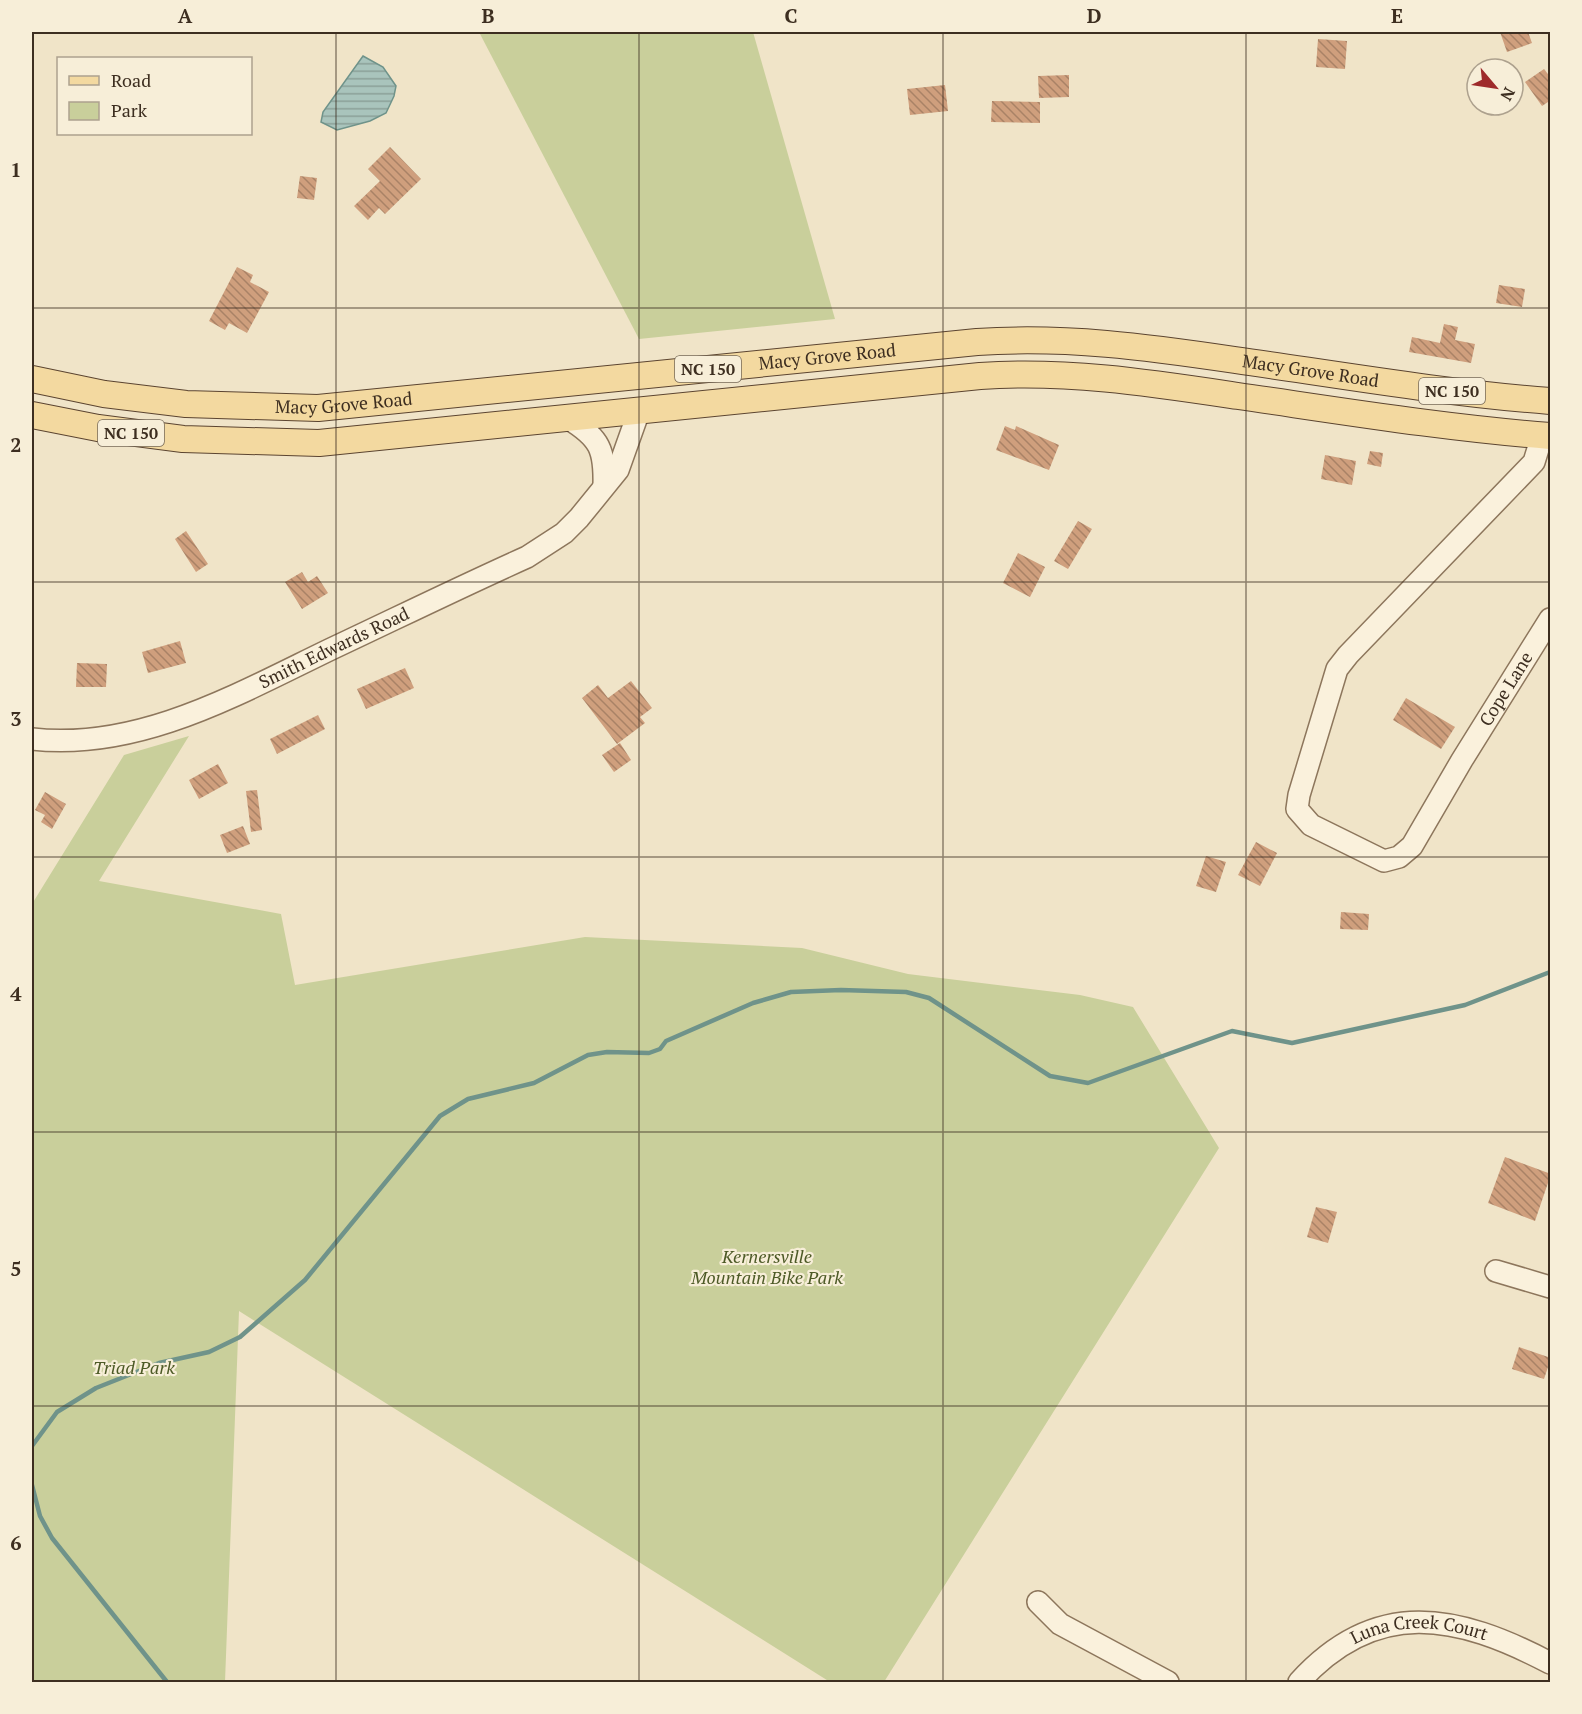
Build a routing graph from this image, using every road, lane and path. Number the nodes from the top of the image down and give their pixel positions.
1 (32, 379) edge
2 (608, 380) junction
3 (1385, 381) junction
4 (1165, 385) junction
5 (1551, 401) edge
6 (639, 411) junction
7 (32, 415) edge
8 (569, 419) junction
9 (1546, 436) edge
10 (366, 440) junction
11 (604, 486) junction
12 (1551, 619) edge
13 (32, 739) edge
14 (1496, 1271) dead end
15 (1551, 1287) edge
16 (1038, 1602) dead end
17 (1550, 1663) edge
18 (1168, 1683) edge
19 (1299, 1683) edge

1 - 2 main road, Macy Grove Road / NC 150
2 - 3 main road, Macy Grove Road / NC 150
2 - 10 main road
3 - 4 main road
3 - 5 main road, Macy Grove Road / NC 150
4 - 6 main road, Macy Grove Road / NC 150
4 - 9 main road, Macy Grove Road / NC 150
6 - 8 main road, Macy Grove Road / NC 150
6 - 11 street, Smith Edwards Road
7 - 10 main road, Macy Grove Road / NC 150
8 - 10 main road, Macy Grove Road / NC 150
8 - 11 street
9 - 12 street, Cope Lane
11 - 13 street, Smith Edwards Road
14 - 15 street
16 - 18 street
17 - 19 street, Luna Creek Court

